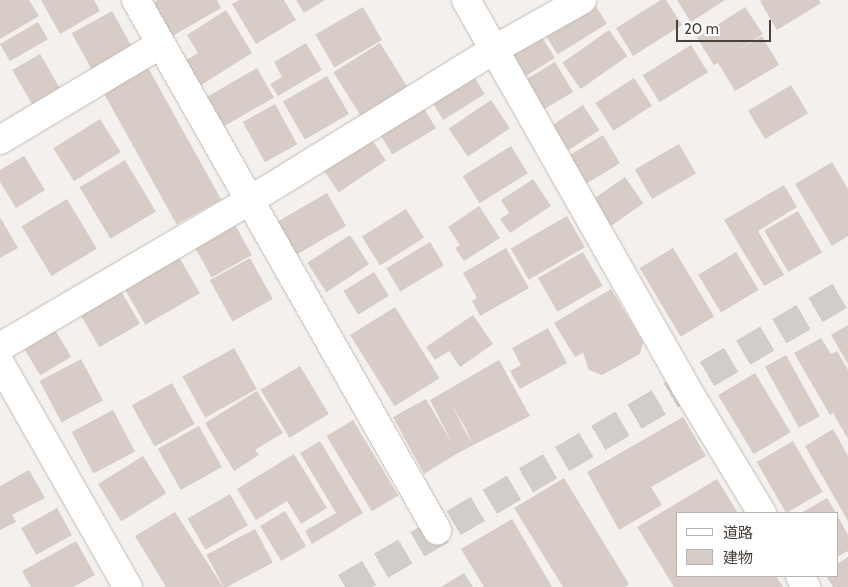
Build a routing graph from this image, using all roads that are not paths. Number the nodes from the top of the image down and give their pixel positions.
1 (136, 0) edge
2 (466, 0) edge
3 (582, 0) edge
4 (161, 44) junction
5 (495, 48) junction
6 (0, 140) edge
7 (249, 201) junction
8 (0, 347) edge
9 (0, 363) edge
10 (761, 512) edge
11 (437, 530) dead end
12 (128, 587) edge

1 - 4 street
2 - 5 street
3 - 5 street
4 - 6 street
4 - 7 street
5 - 7 street
5 - 10 street
7 - 8 street
7 - 11 street
9 - 12 street

